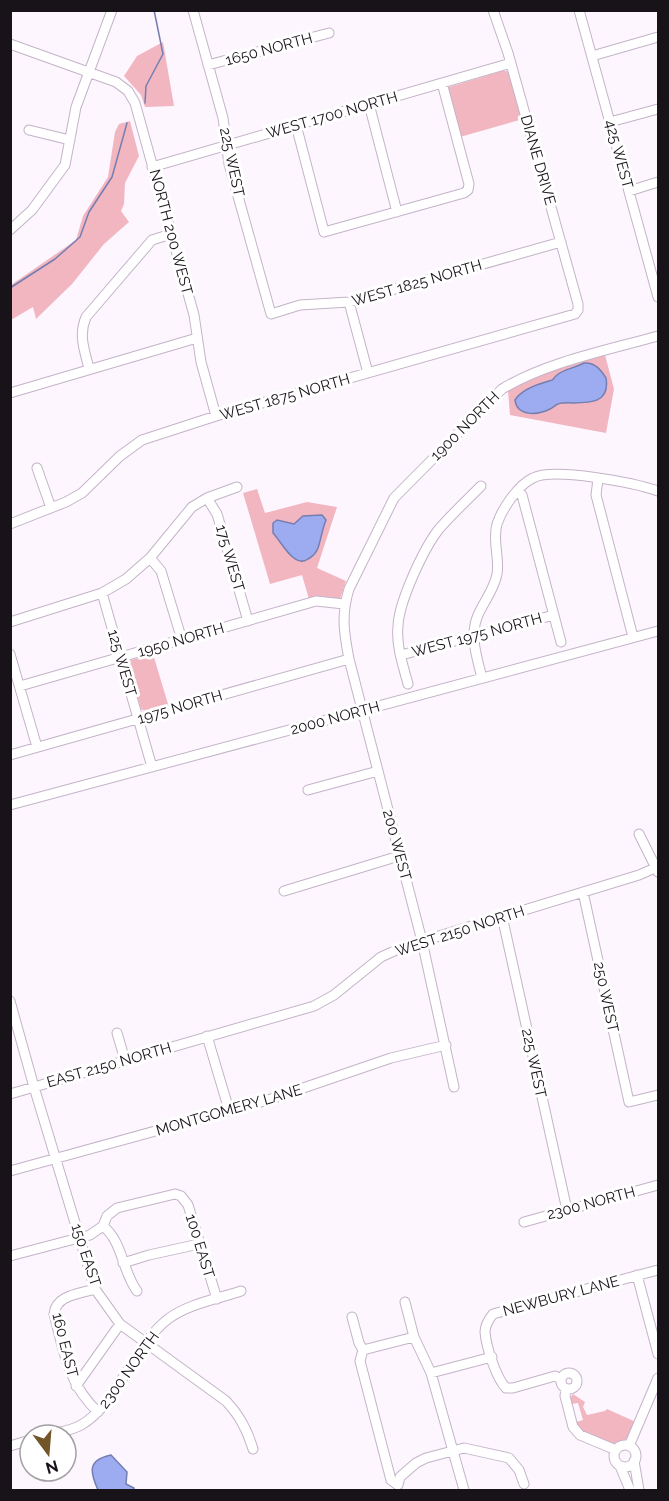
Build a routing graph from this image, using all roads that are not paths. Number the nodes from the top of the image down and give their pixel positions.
1 (112, 10) edge
2 (193, 10) edge
3 (493, 10) edge
4 (579, 10) edge
5 (329, 33) dead end
6 (658, 37) edge
7 (10, 44) edge
8 (592, 56) junction
9 (511, 63) junction
10 (208, 65) junction
11 (90, 72) junction
12 (442, 83) junction
13 (369, 104) junction
14 (658, 109) edge
15 (610, 122) junction
16 (296, 125) junction
17 (29, 130) dead end
18 (70, 140) junction
19 (227, 145) junction
20 (152, 166) junction
21 (658, 182) edge
22 (629, 191) junction
23 (397, 212) junction
24 (10, 230) edge
25 (171, 234) junction
26 (561, 242) junction
27 (658, 256) edge
28 (648, 259) junction
29 (658, 297) edge
30 (349, 302) junction
31 (578, 310) joint
32 (271, 314) joint
33 (658, 336) edge
34 (197, 338) junction
35 (89, 369) junction
36 (368, 373) junction
37 (10, 393) edge
38 (216, 416) junction
39 (37, 468) dead end
40 (598, 479) junction
41 (480, 486) dead end
42 (237, 487) dead end
43 (518, 491) junction
44 (658, 491) edge
45 (207, 498) junction
46 (51, 508) junction
47 (10, 524) edge
48 (150, 558) junction
49 (102, 593) junction
50 (344, 604) junction
51 (554, 615) junction
52 (248, 621) junction
53 (10, 622) edge
54 (658, 631) edge
55 (474, 636) junction
56 (633, 637) junction
57 (182, 640) junction
58 (561, 642) dead end
59 (10, 654) edge
60 (401, 655) junction
61 (121, 657) junction
62 (349, 659) junction
63 (482, 678) junction
64 (408, 684) dead end
65 (20, 686) junction
66 (362, 711) junction
67 (138, 718) junction
68 (37, 747) junction
69 (10, 754) edge
70 (152, 767) junction
71 (378, 771) junction
72 (308, 790) dead end
73 (10, 805) edge
74 (639, 834) dead end
75 (399, 856) junction
76 (657, 870) edge
77 (284, 891) dead end
78 (583, 892) junction
79 (502, 916) junction
80 (422, 941) junction
81 (10, 1001) edge
82 (117, 1033) dead end
83 (207, 1036) junction
84 (446, 1045) junction
85 (125, 1060) junction
86 (34, 1087) junction
87 (454, 1087) dead end
88 (10, 1094) edge
89 (658, 1095) edge
90 (229, 1110) junction
91 (56, 1159) junction
92 (10, 1171) edge
93 (658, 1185) edge
94 (567, 1210) junction
95 (524, 1222) dead end
96 (103, 1226) junction
97 (80, 1238) junction
98 (200, 1244) junction
99 (10, 1256) edge
100 (123, 1263) junction
101 (658, 1270) edge
102 (637, 1275) junction
103 (95, 1289) junction
104 (137, 1291) dead end
105 (241, 1292) dead end
106 (217, 1299) junction
107 (405, 1302) dead end
108 (352, 1317) dead end
109 (120, 1324) junction
110 (414, 1337) junction
111 (145, 1344) junction
112 (363, 1350) junction
113 (658, 1354) edge
114 (492, 1357) junction
115 (431, 1373) junction
116 (658, 1378) edge
117 (561, 1379) junction
118 (76, 1386) junction
119 (566, 1389) junction
120 (98, 1412) junction
121 (78, 1427) edge
122 (629, 1446) junction
123 (253, 1449) dead end
124 (616, 1450) junction
125 (452, 1452) junction
126 (634, 1461) junction
127 (620, 1466) junction
128 (524, 1484) dead end
129 (465, 1491) edge
130 (630, 1491) edge
131 (639, 1491) edge

1 - 11 street
2 - 10 street, 225 WEST
3 - 9 street, DIANE DRIVE
4 - 8 street, 425 WEST
5 - 10 street, 1650 NORTH
6 - 8 street
7 - 11 street, NORTH 200 WEST
8 - 15 street, 425 WEST
9 - 12 street, WEST 1700 NORTH
9 - 26 street, DIANE DRIVE
10 - 19 street, 225 WEST
11 - 18 street
11 - 20 street, NORTH 200 WEST
12 - 13 street, WEST 1700 NORTH
12 - 23 street
13 - 16 street, WEST 1700 NORTH
13 - 23 street
14 - 15 street
15 - 22 street, 425 WEST
16 - 19 street, WEST 1700 NORTH
16 - 23 street
17 - 18 street
18 - 24 street
19 - 20 street, WEST 1700 NORTH
19 - 32 street, 225 WEST
20 - 25 street, NORTH 200 WEST
21 - 22 street
22 - 28 street, 425 WEST
25 - 34 street, NORTH 200 WEST
25 - 35 street
26 - 30 street, WEST 1825 NORTH
26 - 31 street, DIANE DRIVE
27 - 28 street
28 - 29 street, 425 WEST
30 - 32 street, WEST 1825 NORTH
30 - 36 street
31 - 36 street, WEST 1875 NORTH
33 - 50 street, 1900 NORTH
34 - 35 street
34 - 38 street, NORTH 200 WEST
35 - 37 street
36 - 38 street, WEST 1875 NORTH
38 - 46 street, WEST 1875 NORTH
39 - 46 street
40 - 43 street
40 - 44 street
40 - 56 street
41 - 60 street
42 - 45 street
43 - 51 street
43 - 55 street
45 - 48 street
45 - 52 street, 175 WEST
46 - 47 street, WEST 1875 NORTH
48 - 49 street
48 - 57 street
49 - 53 street
49 - 61 street, 125 WEST
50 - 52 street, 1950 NORTH
50 - 62 street, 200 WEST
51 - 55 street, WEST 1975 NORTH
51 - 58 street
52 - 57 street, 1950 NORTH
54 - 56 street, 2000 NORTH
55 - 60 street, WEST 1975 NORTH
55 - 63 street
56 - 63 street, 2000 NORTH
57 - 61 street, 1950 NORTH
59 - 65 street
60 - 64 street
61 - 65 street, 1950 NORTH
61 - 67 street, 125 WEST
62 - 66 street, 200 WEST
62 - 67 street, 1975 NORTH
63 - 66 street, 2000 NORTH
65 - 68 street
66 - 70 street, 2000 NORTH
66 - 71 street, 200 WEST
67 - 68 street, 1975 NORTH
67 - 70 street, 125 WEST
68 - 69 street, 1975 NORTH
70 - 73 street, 2000 NORTH
71 - 72 street
71 - 75 street, 200 WEST
74 - 76 street
75 - 77 street
75 - 80 street, 200 WEST
76 - 78 street, WEST 2150 NORTH
78 - 79 street, WEST 2150 NORTH
78 - 89 street, 250 WEST
79 - 80 street, WEST 2150 NORTH
79 - 94 street, 225 WEST
80 - 83 street, WEST 2150 NORTH
80 - 84 street, 200 WEST
81 - 86 street, 150 EAST
82 - 85 street
83 - 85 street, EAST 2150 NORTH
83 - 90 street
84 - 87 street, 200 WEST
84 - 90 street, MONTGOMERY LANE
85 - 86 street, EAST 2150 NORTH
86 - 88 street, EAST 2150 NORTH
86 - 91 street, 150 EAST
90 - 91 street, MONTGOMERY LANE
91 - 92 street, MONTGOMERY LANE
91 - 97 street, 150 EAST
93 - 94 street, 2300 NORTH
94 - 95 street, 2300 NORTH
96 - 97 street
96 - 98 street, 100 EAST
96 - 100 street
97 - 99 street
97 - 103 street, 150 EAST
98 - 100 street
98 - 106 street, 100 EAST
100 - 104 street
101 - 102 street, NEWBURY LANE
102 - 113 street
102 - 114 street, NEWBURY LANE
103 - 109 street, 150 EAST
103 - 118 street, 160 EAST
105 - 106 street, 2300 NORTH
106 - 111 street, 2300 NORTH
107 - 110 street
108 - 112 street
109 - 111 street, 150 EAST
109 - 118 street
110 - 112 street
110 - 115 street
111 - 120 street, 2300 NORTH
111 - 123 street, 150 EAST
112 - 125 street
114 - 115 street
114 - 117 street
115 - 125 street
116 - 122 street
117 - 119 street
117 - 119 street
118 - 120 street, 160 EAST
119 - 124 street
120 - 121 street, 2300 NORTH
122 - 124 street
122 - 126 street
124 - 127 street
125 - 128 street
125 - 129 street
126 - 127 street
126 - 131 street
127 - 130 street

